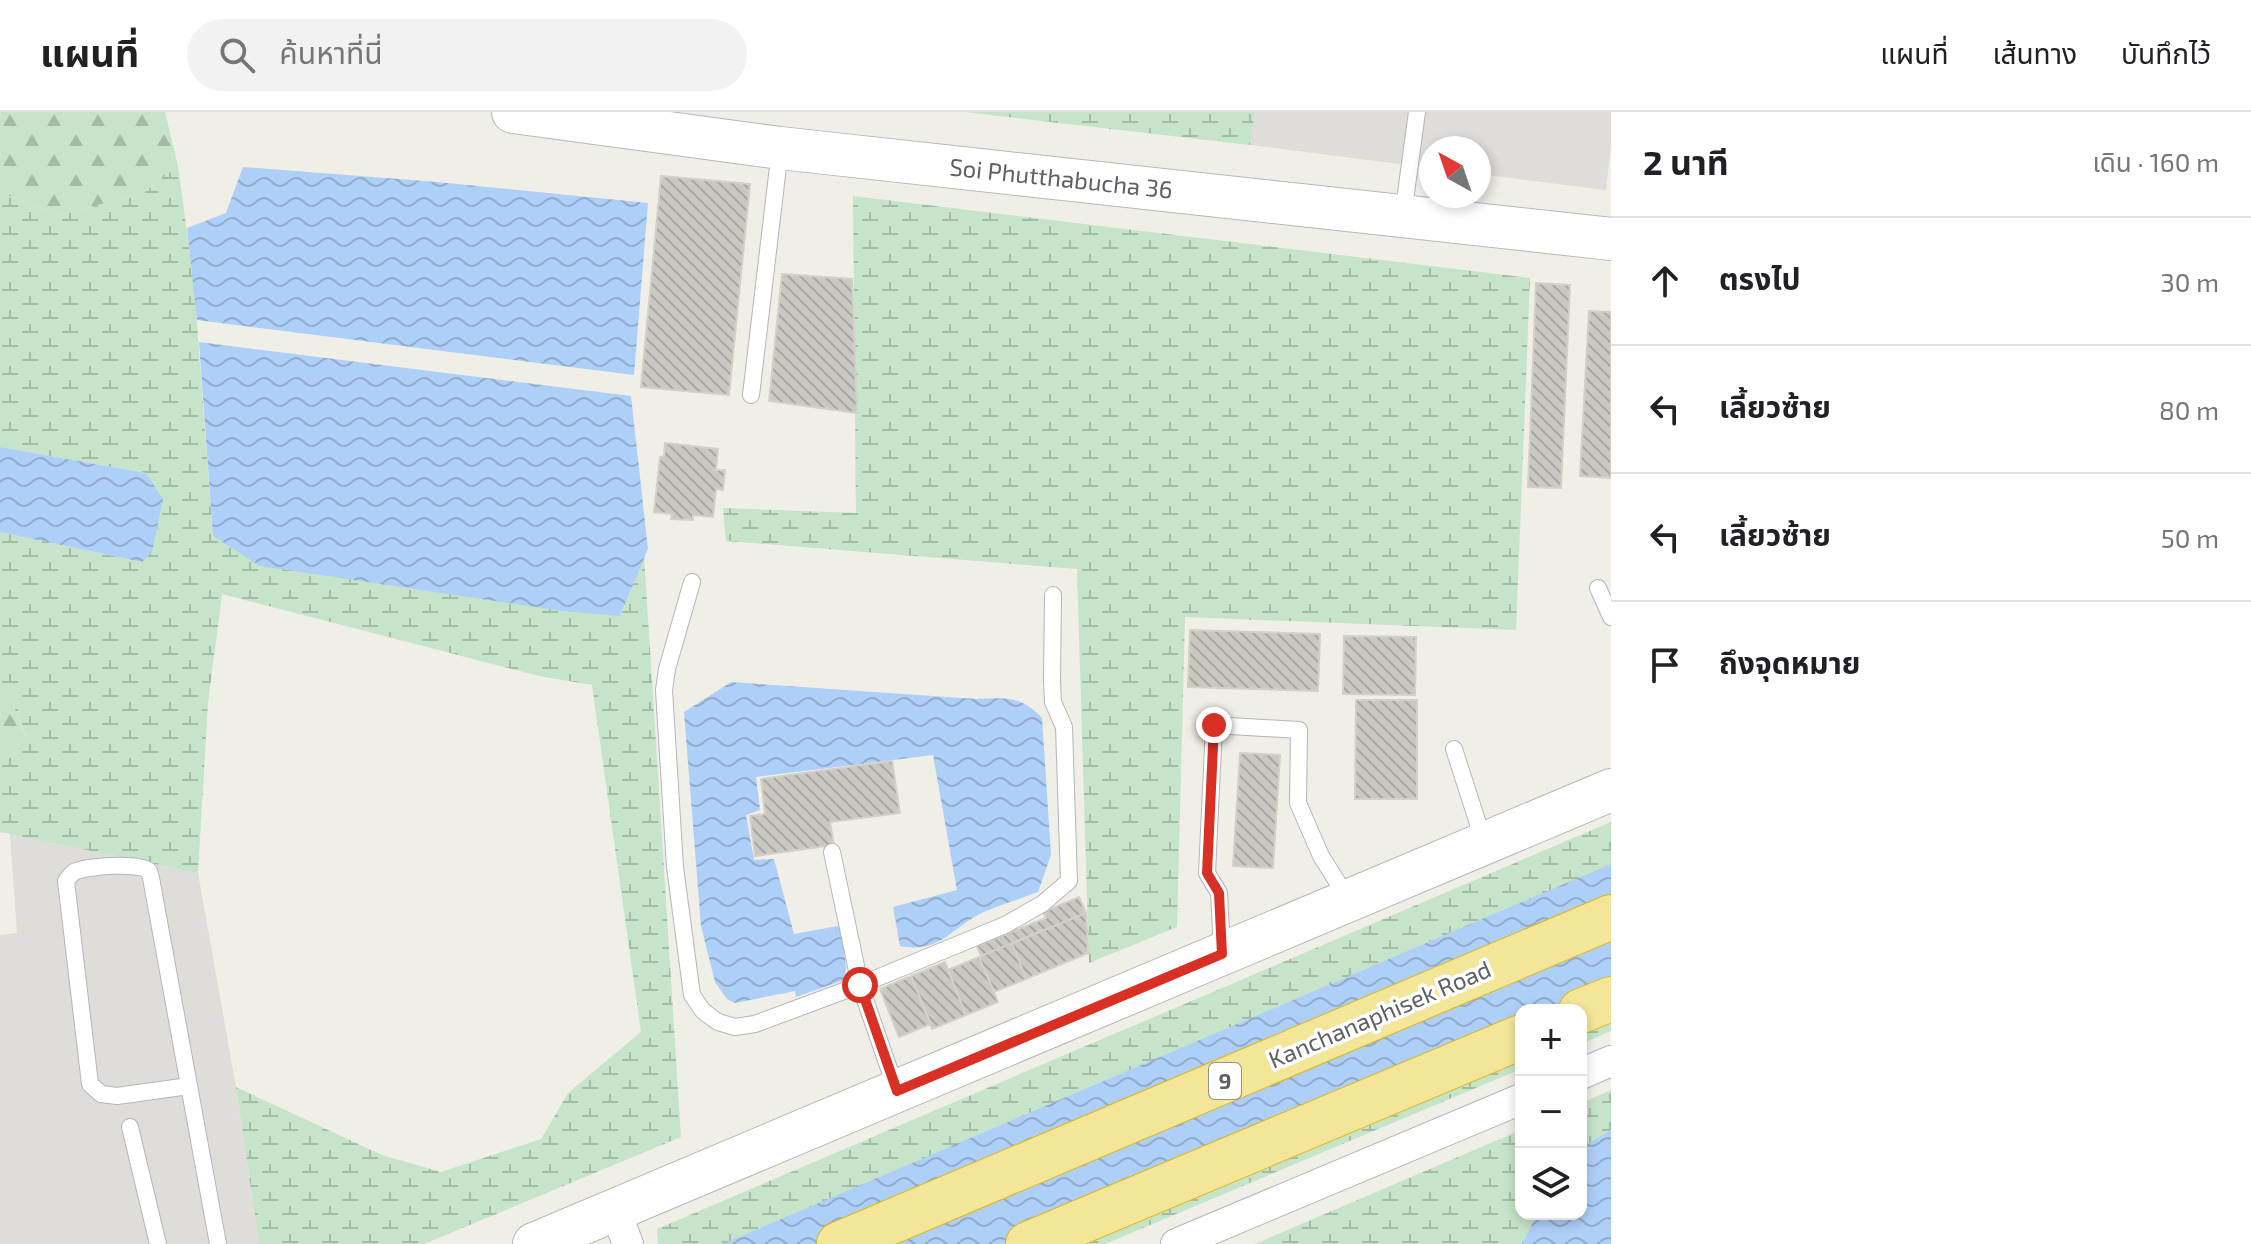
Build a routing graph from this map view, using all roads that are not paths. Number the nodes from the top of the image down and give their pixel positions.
1 (513, 112) edge
2 (1417, 112) edge
3 (780, 148) junction
4 (1402, 217) junction
5 (1611, 239) edge
6 (751, 395) dead end
7 (692, 582) dead end
8 (1598, 588) dead end
9 (1053, 595) dead end
10 (1611, 617) edge
11 (1454, 749) dead end
12 (1611, 790) edge
13 (1484, 843) junction
14 (832, 852) dead end
15 (1348, 901) junction
16 (1611, 917) edge
17 (1222, 954) junction
18 (860, 985) junction
19 (1611, 999) edge
20 (1587, 1009) edge
21 (1515, 1040) edge
22 (1611, 1061) edge
23 (1587, 1071) edge
24 (189, 1086) junction
25 (897, 1091) junction
26 (1515, 1102) edge
27 (130, 1127) dead end
28 (622, 1227) edge
29 (158, 1244) edge
30 (218, 1244) edge
31 (534, 1244) edge
32 (839, 1244) edge
33 (1028, 1244) edge
34 (1176, 1244) edge

1 - 3 main road, Soi Phutthabucha 36
2 - 4 lane
3 - 4 main road, Soi Phutthabucha 36
3 - 6 lane
4 - 5 main road, Soi Phutthabucha 36
7 - 18 lane
8 - 10 lane
9 - 18 lane
11 - 13 lane
12 - 13 main road
13 - 15 main road
14 - 18 lane
15 - 17 main road
15 - 17 lane
16 - 32 highway, Kanchanaphisek Road / 9
17 - 25 main road
18 - 25 lane
19 - 20 highway
21 - 33 highway
22 - 23 street
24 - 24 lane
24 - 30 lane
25 - 28 main road
26 - 34 street
27 - 29 lane
28 - 31 main road

